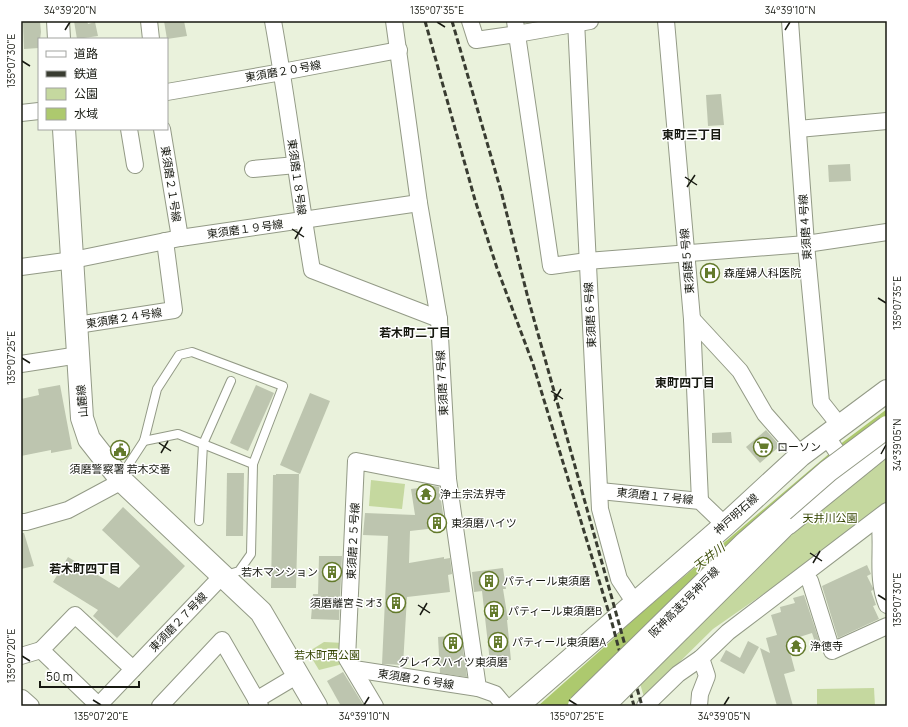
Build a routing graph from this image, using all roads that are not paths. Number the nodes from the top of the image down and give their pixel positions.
1 (58, 21) edge
2 (150, 21) edge
3 (273, 21) edge
4 (394, 21) edge
5 (470, 21) edge
6 (666, 21) edge
7 (790, 21) edge
8 (581, 22) edge
9 (516, 27) edge
10 (59, 38) edge
11 (151, 38) edge
12 (399, 50) junction
13 (282, 72) junction
14 (168, 92) edge
15 (38, 110) edge
16 (21, 113) edge
17 (887, 121) edge
18 (798, 129) junction
19 (64, 130) edge
20 (129, 130) edge
21 (162, 130) edge
22 (296, 165) junction
23 (135, 166) dead end
24 (253, 169) dead end
25 (418, 203) junction
26 (304, 221) junction
27 (887, 232) edge
28 (172, 240) junction
29 (806, 244) junction
30 (687, 254) junction
31 (73, 260) junction
32 (587, 261) junction
33 (21, 267) edge
34 (439, 319) junction
35 (692, 319) junction
36 (77, 325) junction
37 (79, 355) junction
38 (21, 364) edge
39 (231, 380) dead end
40 (887, 391) edge
41 (887, 427) edge
42 (835, 434) junction
43 (144, 441) junction
44 (887, 443) edge
45 (203, 444) junction
46 (801, 455) junction
47 (252, 464) junction
48 (850, 469) dead end
49 (448, 479) junction
50 (122, 481) junction
51 (600, 491) junction
52 (700, 501) junction
53 (883, 514) edge
54 (23, 520) edge
55 (199, 521) dead end
56 (725, 524) junction
57 (787, 524) junction
58 (804, 575) junction
59 (222, 576) junction
60 (635, 603) junction
61 (887, 605) edge
62 (887, 626) edge
63 (41, 650) junction
64 (21, 656) edge
65 (701, 658) junction
66 (133, 669) junction
67 (354, 669) junction
68 (613, 673) junction
69 (298, 675) junction
70 (478, 688) junction
71 (21, 698) edge
72 (258, 703) edge
73 (164, 705) edge
74 (31, 706) edge
75 (98, 706) edge
76 (316, 706) edge
77 (375, 706) edge
78 (505, 706) edge
79 (517, 706) edge
80 (570, 706) edge
81 (578, 706) edge
82 (603, 706) edge
83 (623, 706) edge
84 (645, 706) edge
85 (699, 706) edge

1 - 10 main road
2 - 11 street
3 - 13 street, 東須磨１８号線
4 - 12 street, 東須磨７号線
5 - 9 street
6 - 30 street, 東須磨５号線
7 - 18 street, 東須磨４号線
8 - 9 street
8 - 32 street, 東須磨６号線
9 - 32 street
12 - 13 street, 東須磨２０号線
12 - 25 street, 東須磨７号線
13 - 14 street, 東須磨２０号線
13 - 22 street, 東須磨１８号線
15 - 16 street
17 - 18 street
18 - 29 street, 東須磨４号線
19 - 31 main road, 山麓線
20 - 23 street
21 - 28 street, 東須磨２１号線
22 - 24 street
22 - 26 street, 東須磨１８号線
25 - 26 street, 東須磨１９号線
25 - 34 street, 東須磨７号線
26 - 28 street, 東須磨１９号線
26 - 34 street, 東須磨１８号線
27 - 29 street
28 - 31 street, 東須磨１９号線
28 - 36 street, 東須磨２４号線
29 - 30 street
29 - 42 street, 東須磨４号線
30 - 32 street
30 - 35 street, 東須磨５号線
31 - 33 street, 東須磨１９号線
31 - 36 main road, 山麓線
32 - 51 street, 東須磨６号線
34 - 49 street, 東須磨７号線
35 - 46 street
35 - 52 street, 東須磨５号線
36 - 37 main road, 山麓線
37 - 38 street
37 - 50 main road, 山麓線
39 - 45 lane
40 - 42 main road, 神戸明石線
41 - 68 main road, 阪神高速3号神戸線, bridge
42 - 46 main road, 神戸明石線
42 - 48 street, 東須磨４号線
43 - 45 lane
43 - 47 lane
43 - 50 lane
44 - 57 main road, 阪神高速3号神戸線
45 - 47 lane
45 - 55 lane
46 - 56 main road, 神戸明石線
47 - 59 lane
49 - 67 street, 東須磨２５号線
49 - 70 street, 東須磨７号線
50 - 54 street
50 - 59 main road, 山麓線
51 - 52 street, 東須磨１７号線
51 - 60 street, 東須磨６号線
52 - 56 street, 東須磨１７号線
53 - 58 street
53 - 61 street
56 - 60 main road, 神戸明石線
57 - 82 main road, 阪神高速3号神戸線, bridge
57 - 83 main road, bridge
58 - 62 street
58 - 65 street
59 - 66 street, 東須磨２７号線
59 - 69 main road, 山麓線
60 - 79 main road, 神戸明石線
63 - 64 street
63 - 66 street
63 - 75 street, 東須磨２７号線
65 - 84 street
65 - 85 street
66 - 75 street, 東須磨２７号線
67 - 70 street, 東須磨２６号線
67 - 77 street, 東須磨２５号線
68 - 80 main road, bridge
68 - 81 main road, 阪神高速3号神戸線, bridge
69 - 72 street
69 - 76 main road, 山麓線
70 - 78 street
71 - 74 street
72 - 73 street

